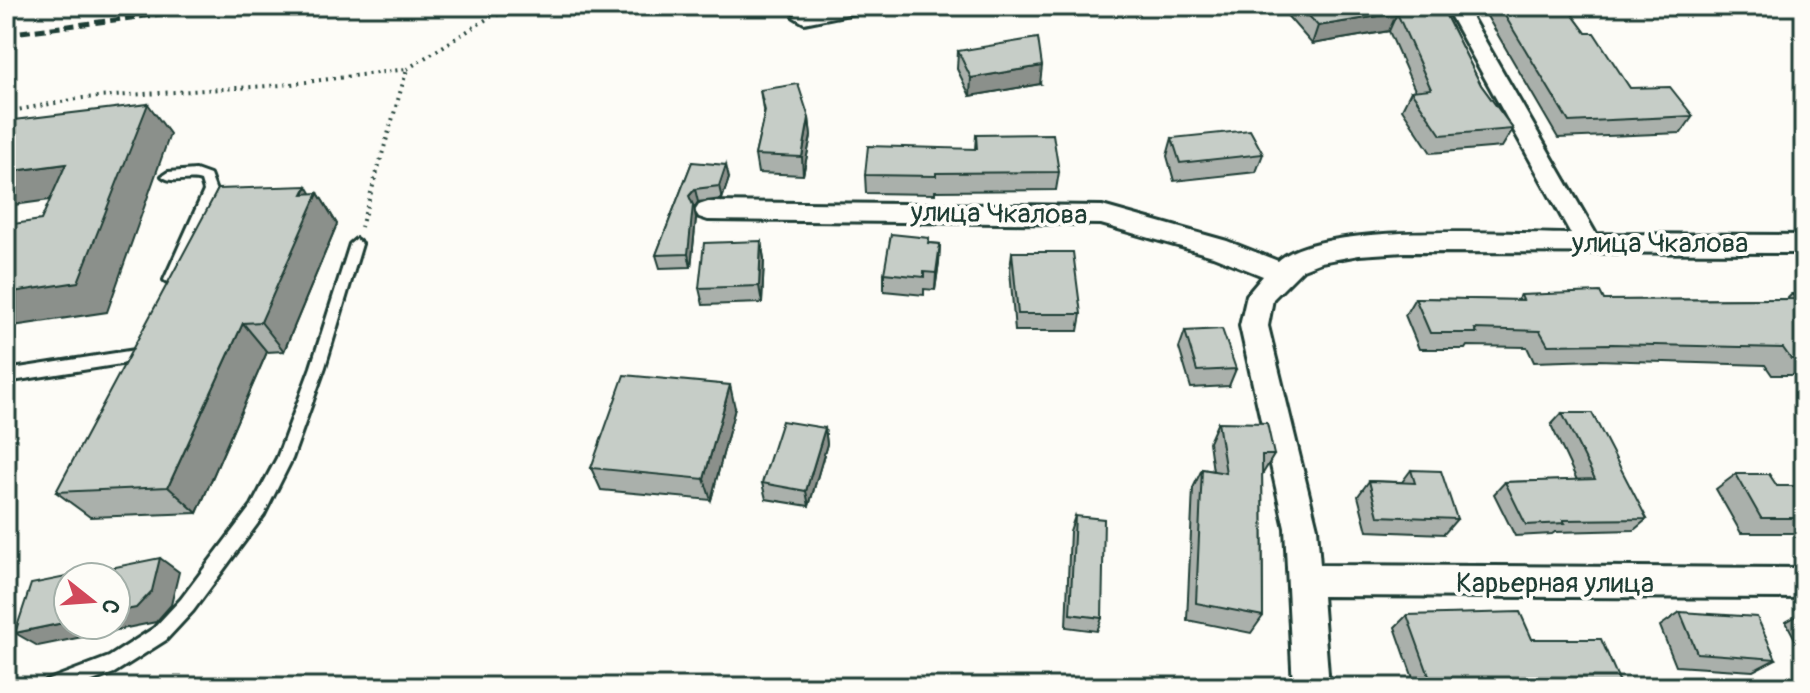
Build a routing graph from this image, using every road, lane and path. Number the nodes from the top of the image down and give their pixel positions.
1 (524, 6) edge
2 (745, 6) edge
3 (862, 6) edge
4 (1455, 6) edge
5 (804, 17) joint
6 (407, 69) junction
7 (6, 112) edge
8 (168, 176) dead end
9 (708, 211) dead end
10 (1588, 242) junction
11 (356, 244) joint
12 (1804, 244) edge
13 (1281, 273) junction
14 (163, 300) edge
15 (151, 327) edge
16 (6, 376) edge
17 (1306, 580) junction
18 (1804, 583) edge
19 (52, 687) edge
20 (1311, 687) edge

1 - 6 path
2 - 5 path
3 - 5 street
4 - 10 street
6 - 7 path
6 - 11 path
8 - 14 lane
9 - 13 street, улица Чкалова
10 - 12 street, улица Чкалова
10 - 13 street, улица Чкалова
11 - 19 lane
13 - 17 street, улица Чкалова
15 - 16 lane
17 - 18 street, Карьерная улица
17 - 20 street, улица Чкалова

